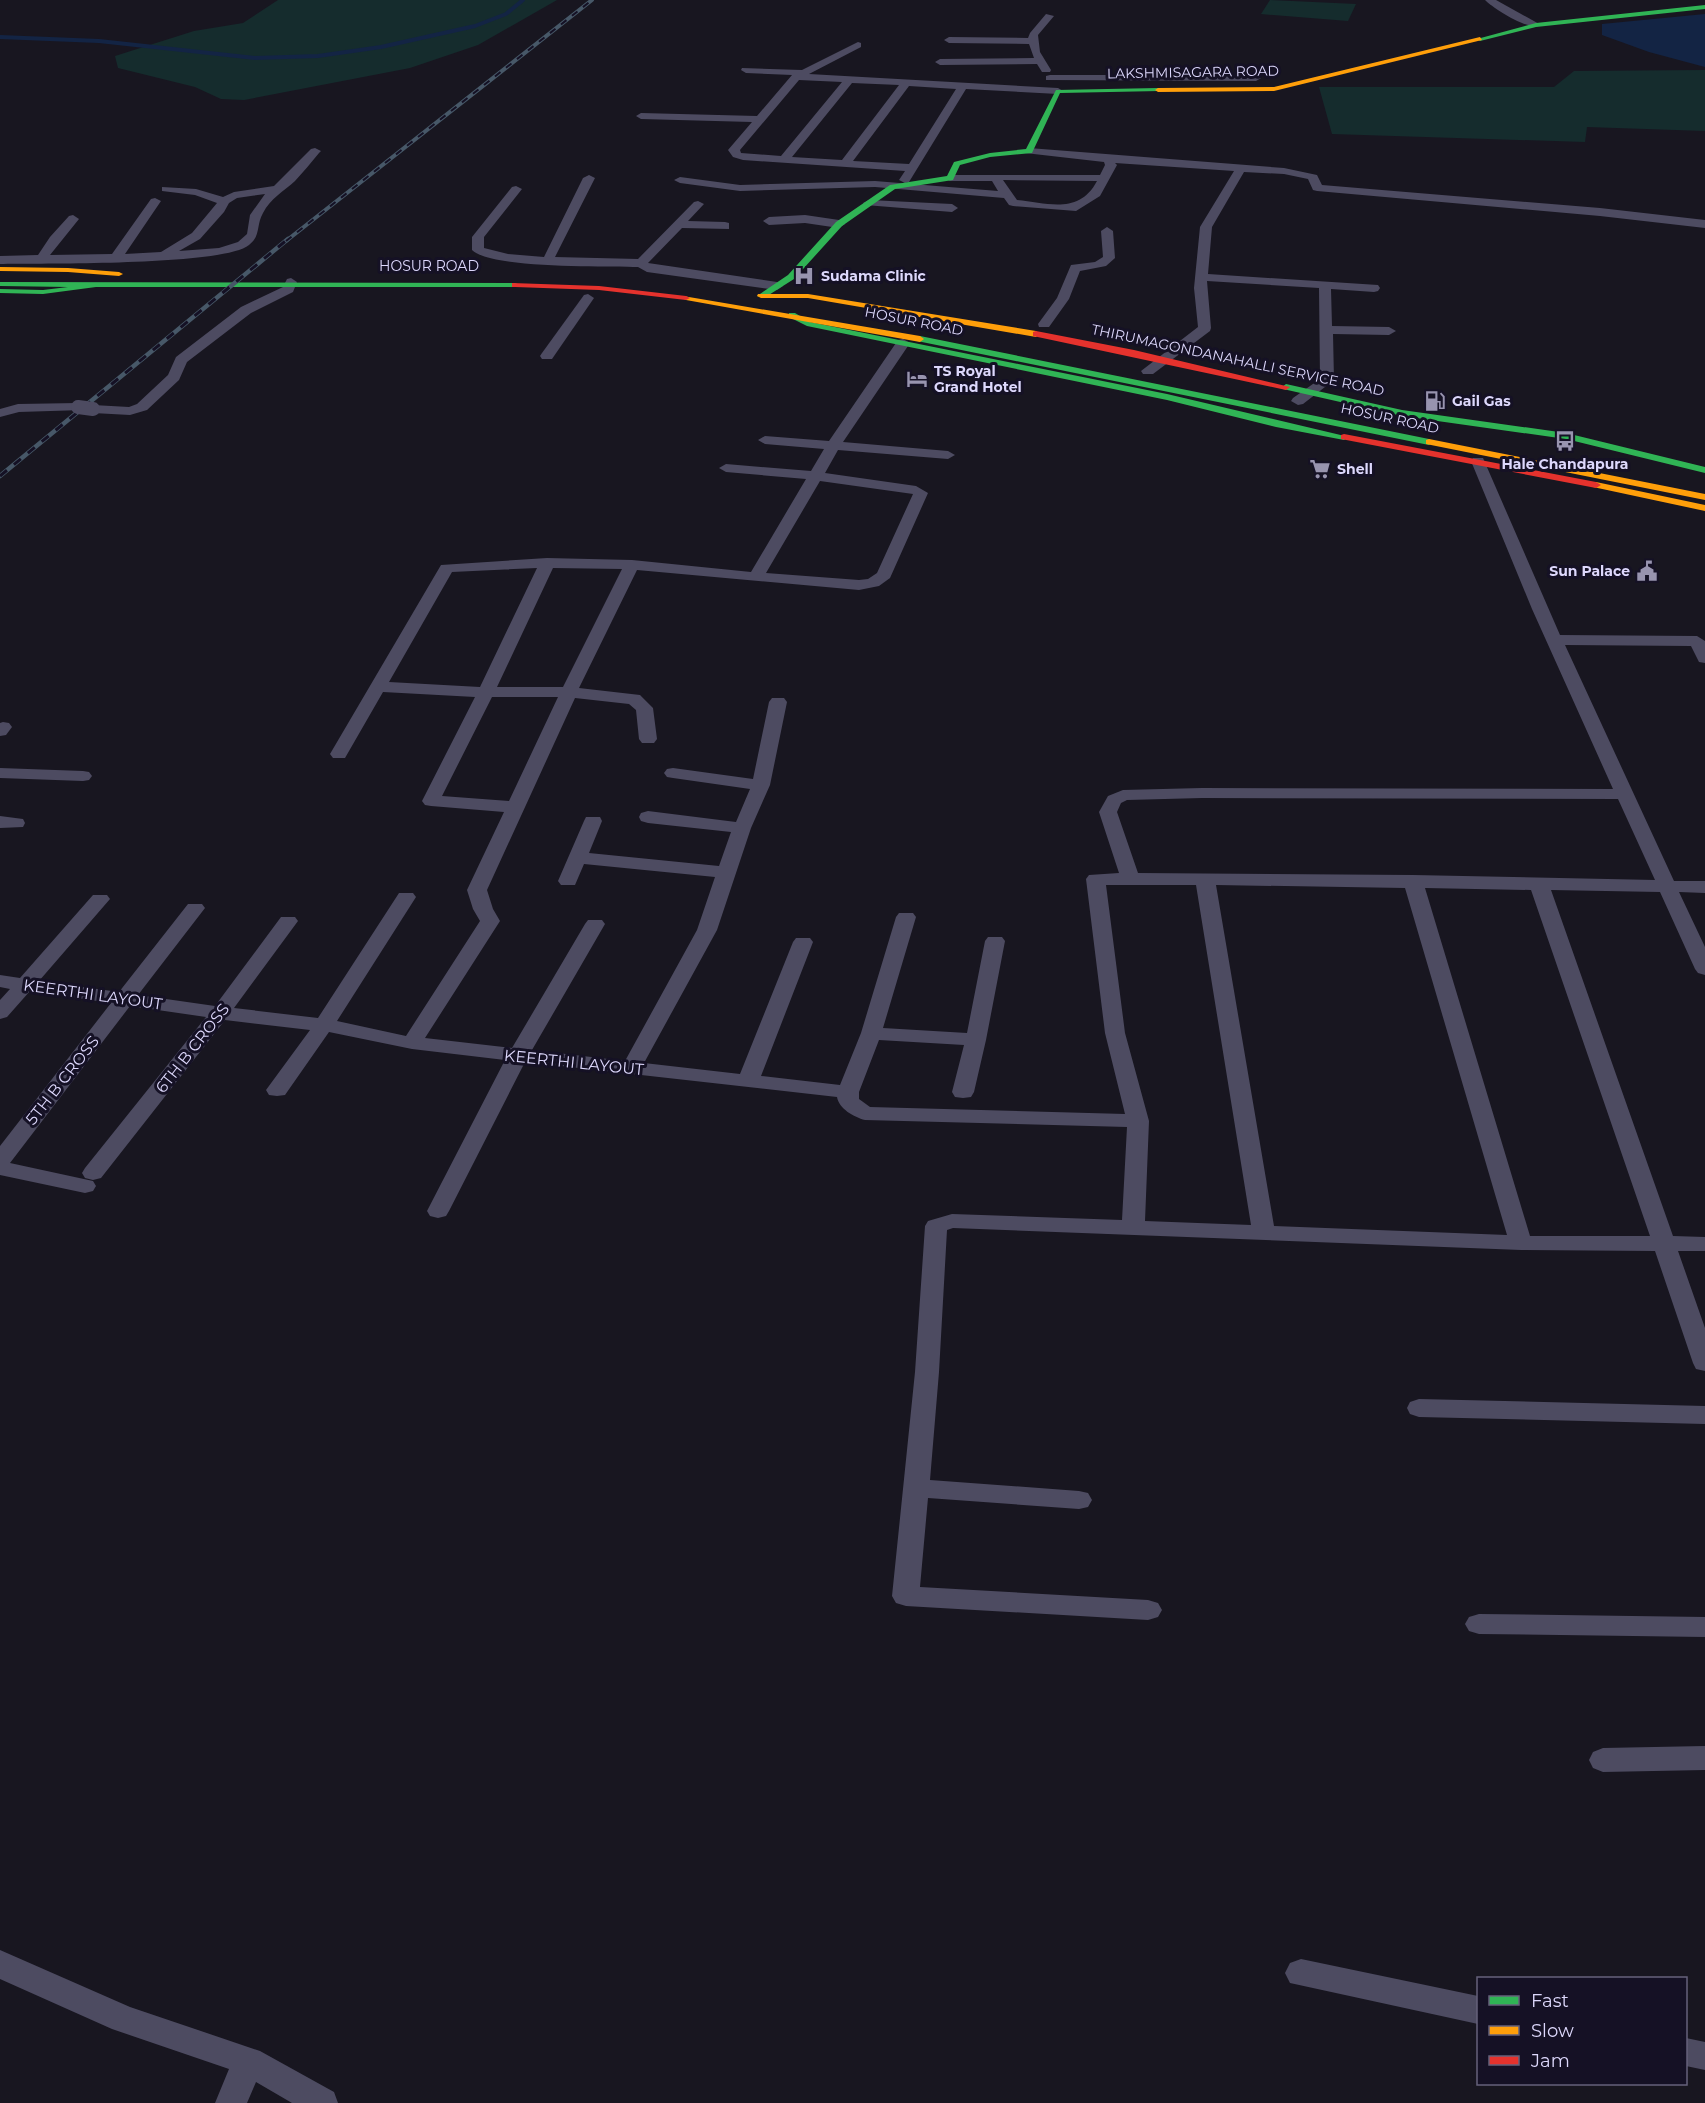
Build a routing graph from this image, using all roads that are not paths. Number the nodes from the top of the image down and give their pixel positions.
1 (1490, 0) edge
2 (1705, 7) edge
3 (1049, 16) dead end
4 (1536, 24) junction
5 (949, 40) dead end
6 (1033, 41) junction
7 (858, 45) dead end
8 (1040, 61) junction
9 (940, 62) dead end
10 (746, 70) dead end
11 (800, 75) junction
12 (1050, 78) junction
13 (1256, 78) dead end
14 (850, 79) junction
15 (906, 82) junction
16 (963, 85) junction
17 (1058, 91) junction
18 (641, 116) dead end
19 (760, 119) junction
20 (315, 151) dead end
21 (1029, 151) junction
22 (785, 158) junction
23 (1108, 159) junction
24 (846, 163) junction
25 (913, 168) junction
26 (1241, 168) junction
27 (997, 177) junction
28 (589, 178) dead end
29 (950, 178) junction
30 (1104, 178) junction
31 (680, 180) dead end
32 (897, 186) junction
33 (166, 189) dead end
34 (279, 189) junction
35 (516, 189) dead end
36 (1005, 195) junction
37 (155, 201) dead end
38 (224, 201) junction
39 (869, 203) junction
40 (698, 204) dead end
41 (952, 208) dead end
42 (74, 219) dead end
43 (1704, 219) edge
44 (769, 221) dead end
45 (681, 224) junction
46 (839, 224) junction
47 (725, 226) dead end
48 (1107, 231) dead end
49 (163, 255) junction
50 (116, 258) junction
51 (42, 259) junction
52 (0, 260) edge
53 (548, 260) junction
54 (641, 264) junction
55 (0, 269) edge
56 (119, 274) junction
57 (1201, 277) junction
58 (6, 282) edge
59 (291, 282) junction
60 (1325, 285) junction
61 (777, 286) junction
62 (1374, 288) dead end
63 (761, 296) junction
64 (588, 298) dead end
65 (792, 315) junction
66 (1044, 324) dead end
67 (1328, 330) junction
68 (1389, 331) dead end
69 (903, 343) junction
70 (547, 356) dead end
71 (1165, 360) junction
72 (1148, 371) junction
73 (1303, 397) junction
74 (0, 413) edge
75 (1487, 439) dead end
76 (765, 440) dead end
77 (833, 446) junction
78 (948, 455) dead end
79 (1478, 460) junction
80 (726, 468) dead end
81 (1648, 470) dead end
82 (1705, 470) edge
83 (816, 476) junction
84 (1705, 482) edge
85 (1705, 498) edge
86 (1705, 508) edge
87 (547, 563) junction
88 (632, 565) junction
89 (756, 577) junction
90 (1554, 640) junction
91 (1701, 641) edge
92 (1705, 658) edge
93 (377, 687) junction
94 (486, 692) junction
95 (569, 692) junction
96 (778, 702) dead end
97 (648, 739) dead end
98 (339, 754) dead end
99 (0, 773) edge
100 (673, 773) dead end
101 (83, 776) dead end
102 (761, 785) junction
103 (1625, 794) junction
104 (516, 807) junction
105 (648, 816) dead end
106 (593, 821) dead end
107 (742, 828) junction
108 (578, 858) junction
109 (728, 873) junction
110 (1130, 879) junction
111 (1205, 879) junction
112 (568, 881) dead end
113 (1413, 881) junction
114 (1539, 884) junction
115 (1668, 887) junction
116 (1705, 887) edge
117 (406, 897) dead end
118 (100, 899) dead end
119 (195, 908) dead end
120 (906, 916) dead end
121 (288, 921) dead end
122 (595, 924) dead end
123 (995, 941) dead end
124 (803, 942) dead end
125 (1705, 969) edge
126 (0, 981) edge
127 (24, 984) junction
128 (125, 999) junction
129 (0, 1013) edge
130 (220, 1013) junction
131 (324, 1025) junction
132 (871, 1033) junction
133 (976, 1040) junction
134 (412, 1043) junction
135 (518, 1056) junction
136 (631, 1068) junction
137 (748, 1081) junction
138 (277, 1090) dead end
139 (848, 1092) junction
140 (963, 1092) dead end
141 (1138, 1121) junction
142 (0, 1161) edge
143 (0, 1168) edge
144 (438, 1211) dead end
145 (1133, 1228) junction
146 (1264, 1233) junction
147 (1521, 1243) junction
148 (1663, 1244) junction
149 (1705, 1245) edge
150 (1705, 1363) edge
151 (1419, 1408) dead end
152 (1705, 1415) edge
153 (915, 1488) junction
154 (1079, 1500) dead end
155 (1148, 1610) dead end
156 (1479, 1624) dead end
157 (1705, 1627) edge
158 (1705, 1758) edge
159 (1603, 1760) dead end
160 (0, 1964) edge
161 (1301, 1973) dead end
162 (1477, 2010) edge
163 (1687, 2052) edge
164 (1705, 2056) edge
165 (249, 2061) junction
166 (231, 2103) edge
167 (322, 2103) edge

1 - 4 street
2 - 4 main road, LAKSHMISAGARA ROAD
3 - 6 street
4 - 17 main road, LAKSHMISAGARA ROAD
5 - 6 street
6 - 8 street
7 - 11 street
8 - 9 street
8 - 12 street
10 - 11 street
11 - 14 street
11 - 19 street
12 - 13 street
12 - 17 street
14 - 15 street
14 - 22 street
15 - 16 street
15 - 24 street
16 - 17 street
16 - 25 street
17 - 21 main road
18 - 19 street
19 - 22 street
20 - 34 street
21 - 23 street
21 - 29 main road
22 - 24 street
23 - 26 street
23 - 30 street
24 - 25 street
25 - 32 street
26 - 43 street
26 - 57 street
27 - 29 street
27 - 30 street
27 - 36 street
28 - 53 street
29 - 32 main road
30 - 36 street
31 - 32 street
32 - 36 street
32 - 39 main road
33 - 38 street
34 - 38 street
34 - 49 street
35 - 53 street
37 - 50 street
38 - 49 street
39 - 41 street
39 - 46 main road
40 - 45 street
42 - 51 street
44 - 46 street
45 - 47 street
45 - 54 street
46 - 61 main road
48 - 66 street
49 - 50 street
50 - 51 street
51 - 52 street
53 - 54 street
54 - 61 street
55 - 56 main road
56 - 58 main road
56 - 63 main road, HOSUR ROAD
57 - 60 street
57 - 71 street
58 - 59 main road, HOSUR ROAD
59 - 65 main road, HOSUR ROAD
59 - 74 street, bridge
60 - 62 street
60 - 67 street
61 - 63 main road
63 - 71 main road, THIRUMAGONDANAHALLI SERVICE ROAD
63 - 72 main road, HOSUR ROAD
64 - 70 street
65 - 69 main road
65 - 85 main road, HOSUR ROAD
67 - 68 street
67 - 73 street
69 - 77 street
69 - 79 main road
71 - 72 street
71 - 73 main road, THIRUMAGONDANAHALLI SERVICE ROAD
72 - 73 main road, HOSUR ROAD
73 - 75 main road, HOSUR ROAD
73 - 82 main road, THIRUMAGONDANAHALLI SERVICE ROAD
76 - 77 street
77 - 78 street
77 - 83 street
79 - 86 main road
79 - 90 street
80 - 83 street
81 - 84 main road
83 - 89 street
83 - 89 street
87 - 88 street
87 - 93 street
87 - 94 street
88 - 89 street
88 - 95 street
90 - 91 street
90 - 103 street
91 - 92 street
93 - 94 street
93 - 98 street
94 - 95 street
94 - 104 street
95 - 97 street
95 - 104 street
96 - 102 street
99 - 101 street
100 - 102 street
102 - 107 street
103 - 110 street
103 - 115 street
104 - 134 street
105 - 107 street
106 - 108 street
107 - 109 street
108 - 109 street
108 - 112 street
109 - 136 street
110 - 111 street
110 - 141 street
111 - 113 street
111 - 146 street
113 - 114 street
113 - 147 street
114 - 115 street
114 - 148 street
115 - 116 street
115 - 125 street
117 - 131 street
118 - 127 street
119 - 128 street, 5TH B CROSS
120 - 132 street
121 - 130 street, 6TH B CROSS
122 - 135 street
123 - 133 street
124 - 137 street
126 - 127 street, KEERTHI LAYOUT
127 - 128 street, KEERTHI LAYOUT
127 - 129 street
128 - 130 street, KEERTHI LAYOUT
128 - 142 street, 5TH B CROSS
130 - 131 street, KEERTHI LAYOUT
130 - 143 street, 6TH B CROSS
131 - 134 street, KEERTHI LAYOUT
131 - 138 street
132 - 133 street
132 - 139 street
133 - 140 street
134 - 135 street, KEERTHI LAYOUT
135 - 136 street, KEERTHI LAYOUT
135 - 144 street
136 - 137 street, KEERTHI LAYOUT
137 - 139 street, KEERTHI LAYOUT
139 - 141 street
141 - 145 street
145 - 146 street
145 - 153 street
146 - 147 street
147 - 148 street
148 - 149 street
148 - 150 street
151 - 152 street
153 - 154 street
153 - 155 street
156 - 157 street
158 - 159 street
160 - 165 street
161 - 162 street
163 - 164 street
165 - 166 street
165 - 167 street

